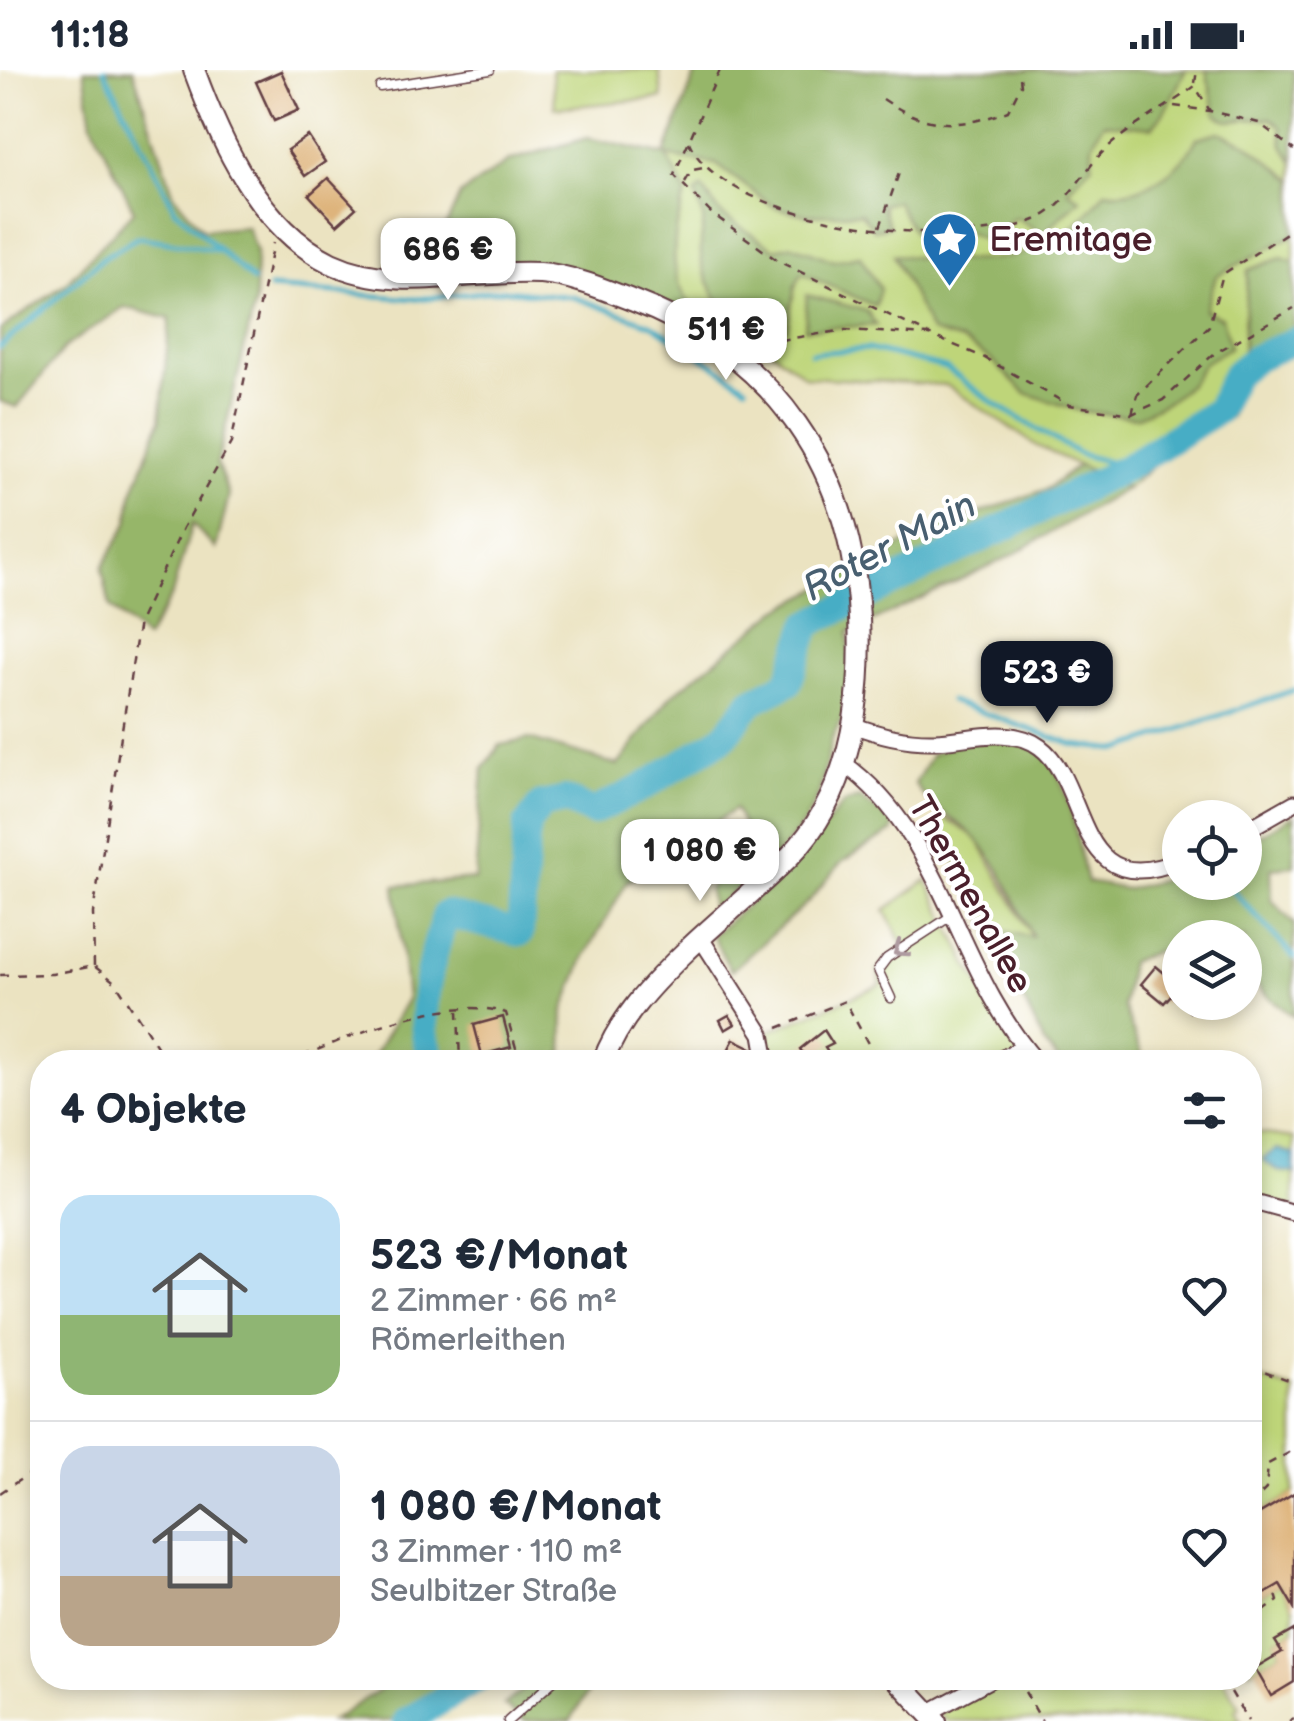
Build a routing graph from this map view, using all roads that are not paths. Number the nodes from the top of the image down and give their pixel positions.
1 (194, 70) edge
2 (490, 70) edge
3 (380, 86) dead end
4 (852, 724) junction
5 (843, 762) junction
6 (1294, 804) edge
7 (1262, 822) edge
8 (1162, 868) edge
9 (951, 916) junction
10 (700, 938) junction
11 (892, 998) dead end
12 (1021, 1044) junction
13 (608, 1050) edge
14 (765, 1050) edge
15 (1010, 1050) edge
16 (1026, 1050) edge
17 (1262, 1205) edge
18 (1294, 1213) edge
19 (543, 1690) edge
20 (907, 1690) edge
21 (974, 1690) edge
22 (932, 1717) edge
23 (508, 1721) edge

1 - 4 street
2 - 3 lane
4 - 5 street
4 - 8 street
5 - 9 street, Thermenallee
5 - 10 street
6 - 7 street
9 -> 11 lane
9 - 12 street, Thermenallee
10 - 13 street
10 - 14 street
12 - 15 lane
12 - 16 street, Thermenallee
17 - 18 street
19 - 23 lane
20 - 22 street
21 - 22 street

